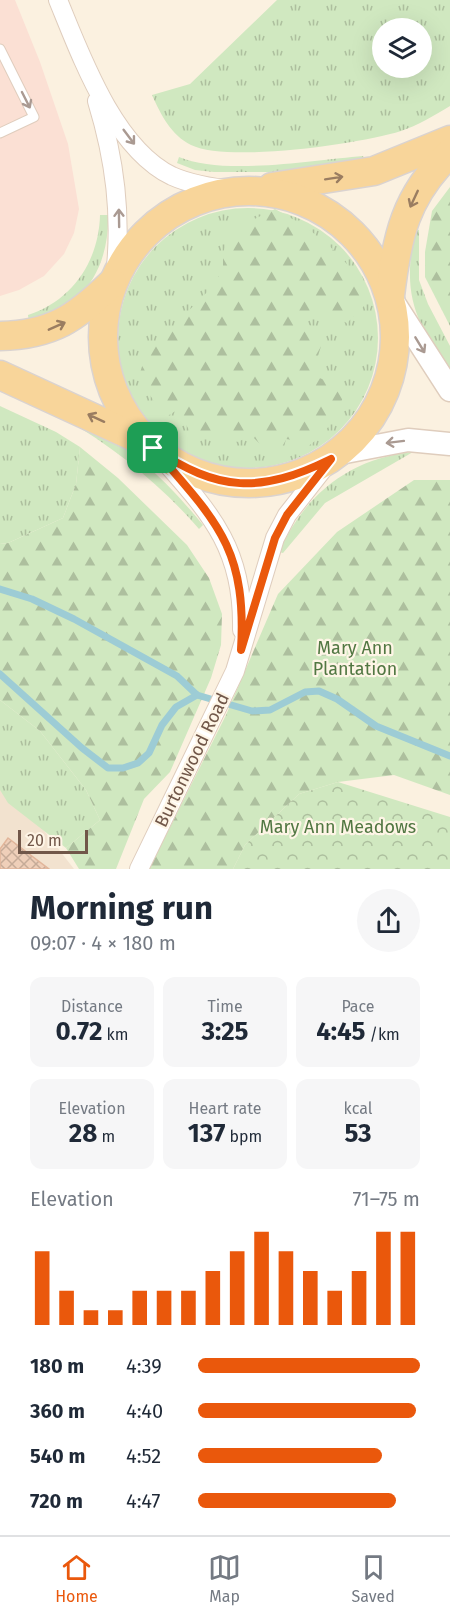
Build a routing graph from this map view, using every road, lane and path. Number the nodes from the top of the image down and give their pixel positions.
1 (58, 0) edge
2 (0, 49) edge
3 (87, 70) junction
4 (0, 133) edge
5 (450, 140) edge
6 (450, 153) edge
7 (245, 190) junction
8 (114, 280) junction
9 (391, 298) junction
10 (0, 336) edge
11 (0, 375) edge
12 (450, 390) edge
13 (450, 444) edge
14 (151, 446) junction
15 (335, 456) junction
16 (241, 650) junction
17 (139, 869) edge

1 - 3 street
2 -> 4 lane
3 -> 7 street
8 -> 3 street
7 -> 5 main road
6 -> 9 main road
7 - 8 main road
7 - 9 main road
10 -> 8 main road
8 - 14 main road
9 -> 12 street
9 - 15 main road
14 -> 11 main road
13 -> 15 street
14 - 15 main road
14 - 16 street, Burtonwood Road
15 - 16 street, Burtonwood Road
16 - 17 street, Burtonwood Road

